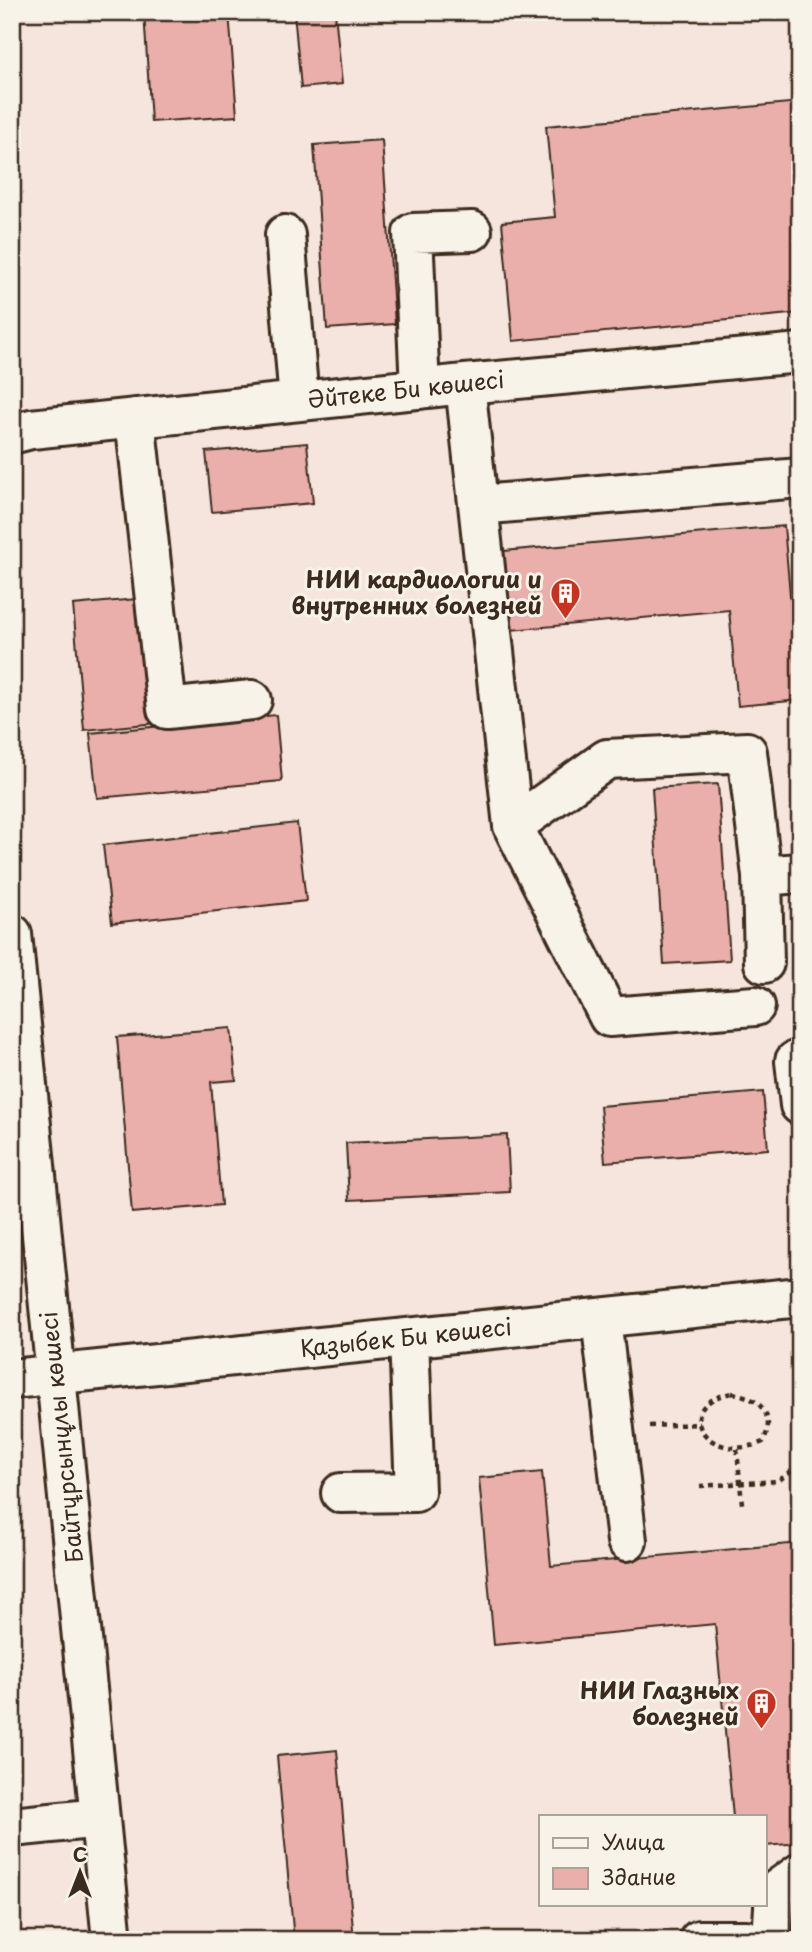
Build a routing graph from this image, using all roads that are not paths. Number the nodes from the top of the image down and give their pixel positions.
1 (472, 231) dead end
2 (285, 235) dead end
3 (800, 353) edge
4 (465, 384) junction
5 (420, 388) junction
6 (299, 401) junction
7 (135, 418) junction
8 (12, 434) edge
9 (800, 478) edge
10 (479, 505) junction
11 (252, 701) dead end
12 (513, 826) junction
13 (800, 873) edge
14 (762, 876) junction
15 (12, 934) edge
16 (764, 963) dead end
17 (755, 1006) dead end
18 (800, 1060) edge
19 (800, 1105) edge
20 (800, 1297) edge
21 (601, 1318) junction
22 (409, 1338) junction
23 (55, 1374) junction
24 (12, 1379) edge
25 (341, 1493) dead end
26 (627, 1541) dead end
27 (100, 1818) junction
28 (14, 1828) edge
29 (800, 1873) edge
30 (112, 1940) edge
31 (699, 1940) edge
32 (746, 1940) edge
33 (772, 1940) edge

1 - 5 street
2 - 6 street
3 - 4 street, Әйтеке Би көшесі
4 - 5 street, Әйтеке Би көшесі
4 - 10 street
5 - 6 street, Әйтеке Би көшесі
6 - 7 street, Әйтеке Би көшесі
7 - 8 street, Әйтеке Би көшесі
7 - 11 street
9 - 10 street
10 - 12 street
12 - 14 street
12 - 17 street
13 - 14 street
14 - 16 street
15 - 23 street, Байтұрсынұлы көшесі
18 - 19 street
20 - 21 street, Қазыбек Би көшесі
21 - 22 street, Қазыбек Би көшесі
21 - 26 street
22 - 23 street, Қазыбек Би көшесі
22 - 25 street
23 - 24 street, Қазыбек Би көшесі
23 - 27 street, Байтұрсынұлы көшесі
27 - 28 street
27 - 30 street, Байтұрсынұлы көшесі
29 - 33 street
31 - 32 street

